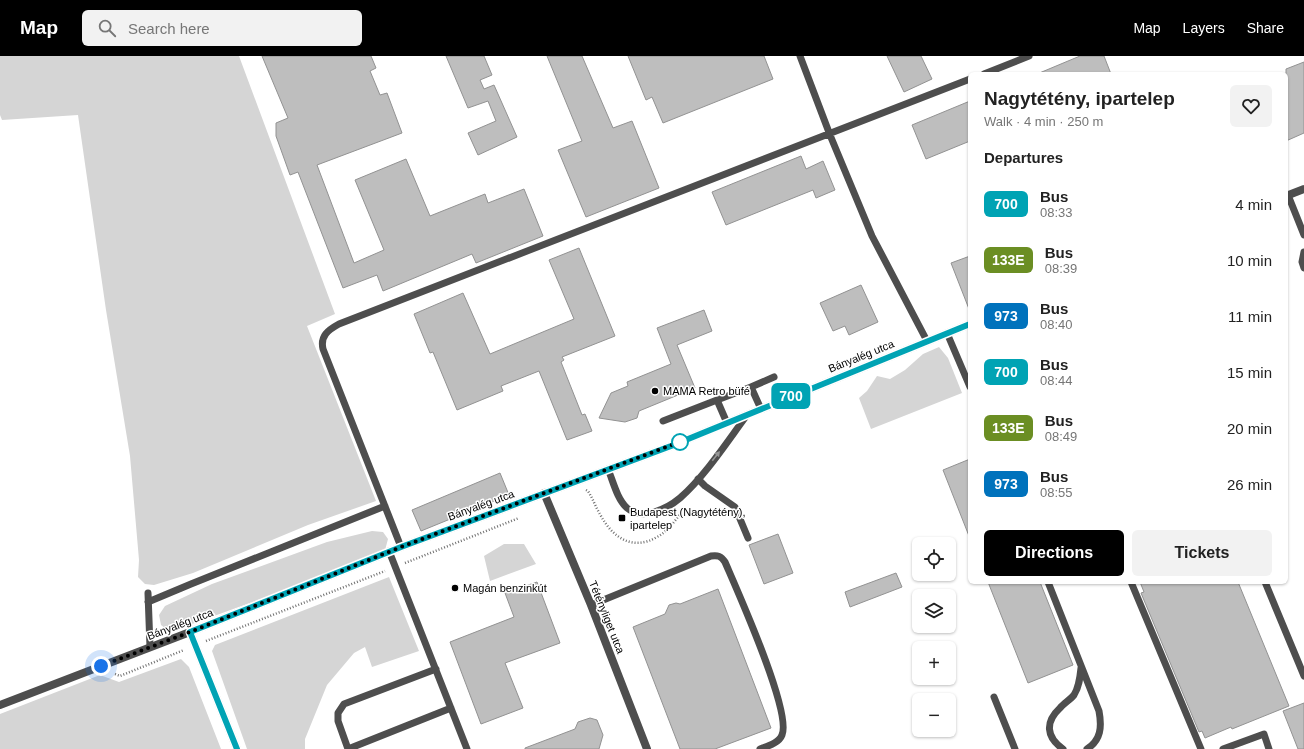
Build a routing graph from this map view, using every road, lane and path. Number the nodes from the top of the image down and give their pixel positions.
1 (800, 56) edge
2 (1030, 56) edge
3 (989, 72) edge
4 (968, 81) edge
5 (830, 135) junction
6 (1304, 189) edge
7 (1288, 196) edge
8 (1288, 198) edge
9 (1304, 236) edge
10 (1304, 252) edge
11 (1304, 268) edge
12 (968, 325) edge
13 (947, 333) junction
14 (927, 341) junction
15 (774, 378) dead end
16 (968, 382) edge
17 (751, 387) junction
18 (717, 400) junction
19 (761, 409) junction
20 (747, 415) junction
21 (663, 421) dead end
22 (727, 423) junction
23 (608, 469) junction
24 (698, 479) junction
25 (585, 490) dead end
26 (544, 493) junction
27 (385, 506) junction
28 (682, 513) dead end
29 (520, 518) dead end
30 (748, 538) dead end
31 (401, 547) junction
32 (389, 551) junction
33 (395, 567) junction
34 (1049, 584) edge
35 (1132, 584) edge
36 (1266, 584) edge
37 (148, 593) dead end
38 (148, 602) junction
39 (591, 605) junction
40 (190, 632) junction
41 (196, 645) junction
42 (150, 647) junction
43 (1081, 666) junction
44 (436, 669) junction
45 (120, 676) dead end
46 (1304, 676) edge
47 (994, 697) dead end
48 (0, 705) edge
49 (451, 708) junction
50 (237, 749) edge
51 (467, 749) edge
52 (647, 749) edge
53 (760, 749) edge
54 (1015, 749) edge
55 (1063, 749) edge
56 (1087, 749) edge
57 (1201, 749) edge
58 (1223, 749) edge
59 (1269, 749) edge

1 - 5 lane
2 - 3 lane
4 - 5 lane
5 - 14 lane
5 - 27 lane
6 - 7 street
8 - 9 lane
10 - 11 lane
12 - 13 street, Bányalég utca
13 - 14 street, Bányalég utca
13 - 16 lane
14 - 19 street, Bányalég utca
15 - 17 lane
17 - 18 lane
17 - 19 lane
18 - 21 lane
18 - 22 lane
19 - 20 street, Bányalég utca
20 - 22 street, Bányalég utca
24 -> 20 lane
22 - 23 street, Bányalég utca
23 - 24 lane
23 - 26 street, Bányalég utca
24 - 30 lane
25 - 28 path
26 - 31 street, Bányalég utca
26 - 39 street, Tétényliget utca
27 - 31 lane
27 - 38 lane
29 - 33 path
31 - 32 street, Bányalég utca
32 - 33 lane
32 - 40 street, Bányalég utca
33 - 41 path
33 - 44 lane
34 - 43 lane
35 - 57 lane
36 - 46 lane
37 - 38 lane
38 - 42 lane
39 - 52 street, Tétényliget utca
39 - 53 lane
40 - 41 street
40 - 42 street, Bányalég utca
41 - 45 path
41 - 50 street
42 - 48 street, Bányalég utca
43 - 55 lane
43 - 56 lane
44 - 49 lane
44 - 49 lane
47 - 54 lane
49 - 51 lane
58 - 59 lane

